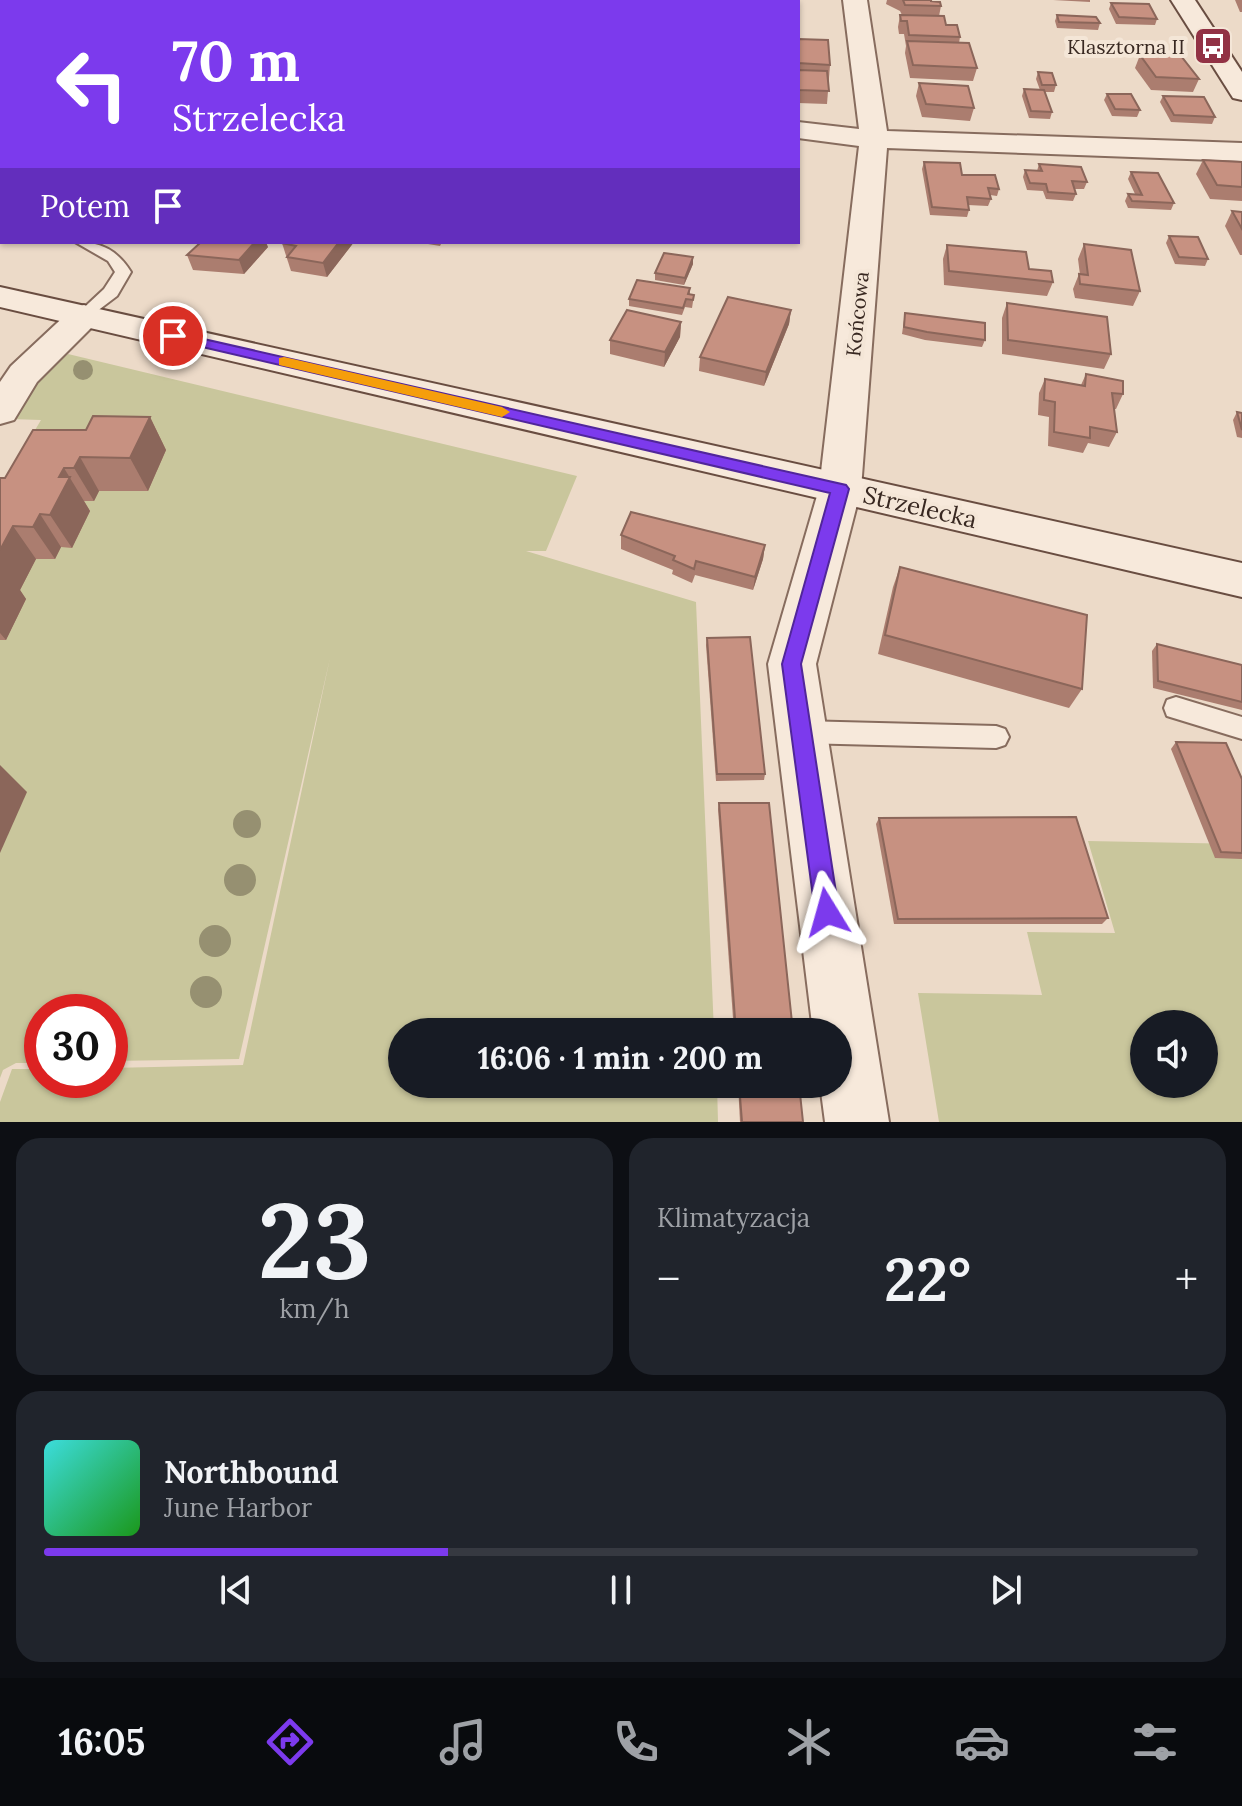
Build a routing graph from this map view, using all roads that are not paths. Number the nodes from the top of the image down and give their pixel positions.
1 (855, 0) edge
2 (1183, 0) edge
3 (1242, 92) edge
4 (800, 130) edge
5 (874, 139) junction
6 (1242, 152) edge
7 (87, 244) edge
8 (0, 297) edge
9 (84, 316) junction
10 (0, 411) edge
11 (840, 489) junction
12 (1242, 580) edge
13 (1176, 708) dead end
14 (1242, 728) edge
15 (801, 732) junction
16 (996, 737) dead end
17 (857, 1122) edge

1 - 5 street, Końcowa
2 - 3 street
4 - 5 street
5 - 6 street
5 - 11 street, Końcowa
7 - 9 lane
8 - 9 street, Strzelecka
9 - 10 street
9 - 11 street, Strzelecka
11 - 12 street, Strzelecka
11 - 15 street, Końcowa
13 - 14 lane
15 - 16 lane
15 - 17 street, Końcowa

